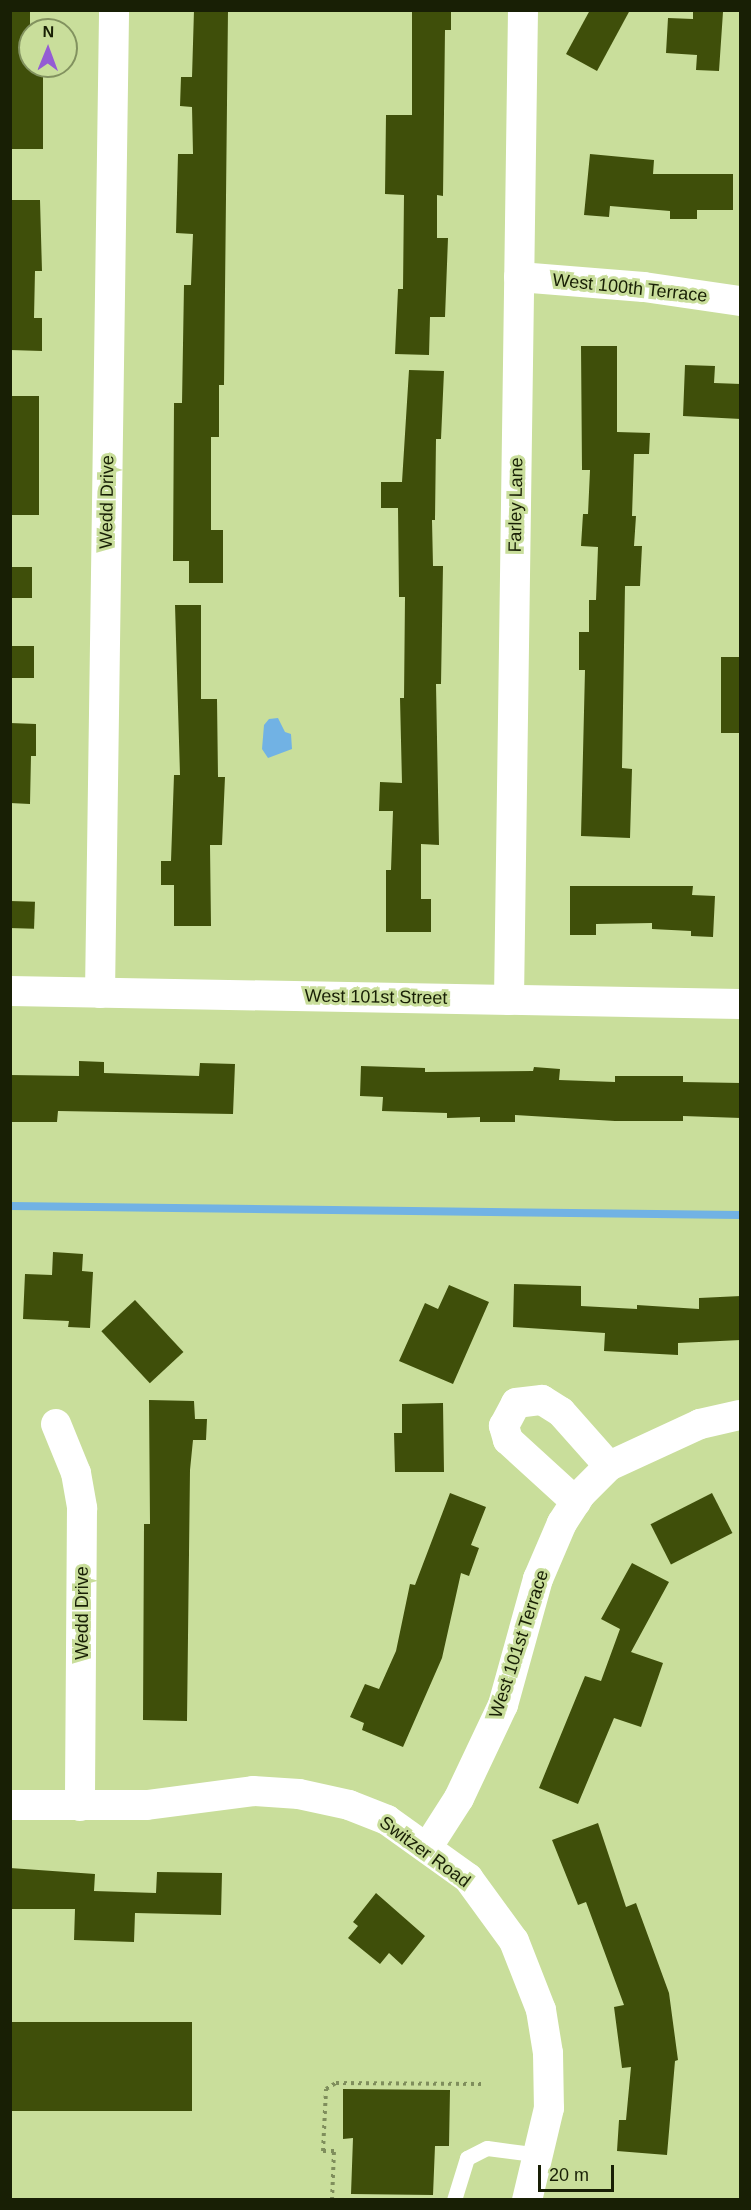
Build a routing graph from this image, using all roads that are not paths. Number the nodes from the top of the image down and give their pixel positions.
1 (114, 10) edge
2 (523, 10) edge
3 (519, 276) junction
4 (741, 301) edge
5 (10, 991) edge
6 (100, 993) junction
7 (510, 1000) junction
8 (741, 1004) edge
9 (741, 1415) edge
10 (56, 1424) dead end
11 (609, 1466) junction
12 (576, 1502) junction
13 (10, 1804) edge
14 (80, 1806) junction
15 (427, 1848) junction
16 (540, 2155) junction
17 (454, 2199) edge
18 (526, 2199) edge

1 - 6 street, Wedd Drive
2 - 3 street, Farley Lane
3 - 4 street, West 100th Terrace
3 - 7 street, Farley Lane
5 - 6 street, West 101st Street
6 - 7 street, West 101st Street
7 - 8 street, West 101st Street
9 - 11 street, West 101st Terrace
10 - 14 street, Wedd Drive
11 - 12 street, West 101st Terrace
11 - 12 street
12 - 15 street, West 101st Terrace
13 - 14 street, Switzer Road
14 - 15 street, Switzer Road
15 - 16 street, Switzer Road
16 - 17 lane
16 - 18 street, Switzer Road

